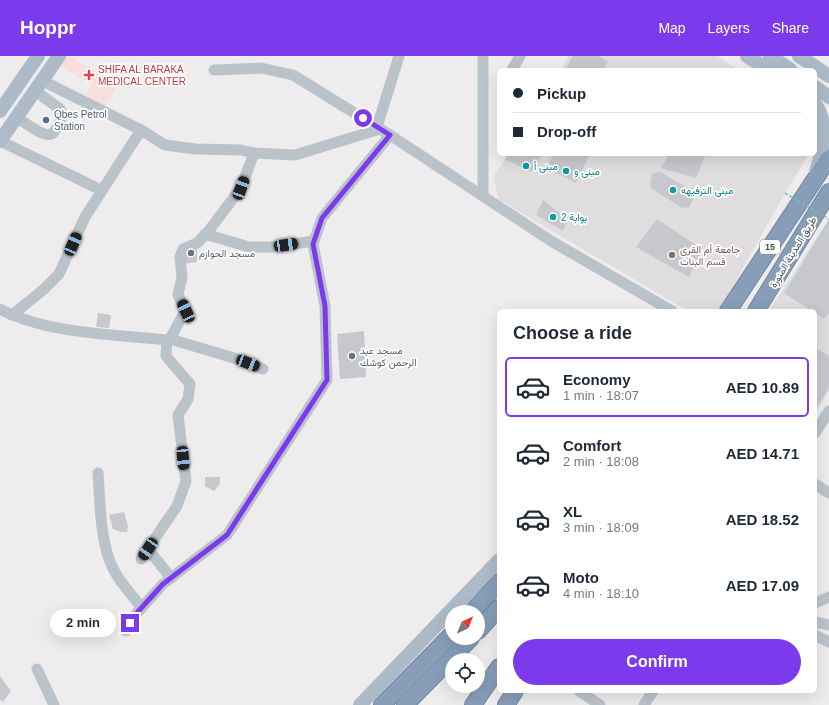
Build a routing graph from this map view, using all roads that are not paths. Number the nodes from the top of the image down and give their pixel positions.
1 (38, 56) edge
2 (59, 56) edge
3 (399, 56) edge
4 (483, 56) edge
5 (520, 56) edge
6 (747, 56) edge
7 (770, 56) edge
8 (786, 56) edge
9 (803, 62) edge
10 (513, 68) edge
11 (766, 68) edge
12 (787, 68) edge
13 (814, 68) edge
14 (829, 68) edge
15 (214, 70) dead end
16 (817, 70) edge
17 (829, 76) edge
18 (817, 77) edge
19 (38, 85) junction
20 (829, 86) edge
21 (817, 88) edge
22 (829, 97) edge
23 (817, 101) edge
24 (817, 106) edge
25 (829, 110) edge
26 (0, 111) edge
27 (16, 118) junction
28 (141, 130) junction
29 (382, 130) junction
30 (0, 141) edge
31 (254, 153) junction
32 (829, 158) edge
33 (812, 183) junction
34 (101, 190) junction
35 (829, 192) edge
36 (482, 196) junction
37 (205, 234) junction
38 (314, 241) junction
39 (0, 309) edge
40 (669, 309) edge
41 (729, 309) edge
42 (757, 309) edge
43 (12, 315) junction
44 (168, 340) junction
45 (262, 369) dead end
46 (829, 411) edge
47 (821, 430) edge
48 (98, 474) dead end
49 (817, 485) edge
50 (829, 493) edge
51 (148, 549) junction
52 (141, 559) dead end
53 (497, 562) edge
54 (171, 578) junction
55 (497, 584) edge
56 (829, 597) edge
57 (817, 602) edge
58 (478, 605) edge
59 (142, 608) junction
60 (497, 610) edge
61 (817, 622) edge
62 (485, 623) edge
63 (829, 625) edge
64 (126, 631) dead end
65 (817, 636) edge
66 (445, 641) edge
67 (829, 642) edge
68 (464, 645) edge
69 (37, 670) dead end
70 (497, 670) edge
71 (497, 683) edge
72 (514, 693) edge
73 (582, 693) edge
74 (652, 693) edge
75 (54, 705) edge
76 (360, 705) edge
77 (382, 705) edge
78 (405, 705) edge
79 (473, 705) edge
80 (481, 705) edge
81 (506, 705) edge
82 (600, 705) edge
83 (644, 705) edge

1 - 26 main road
2 - 19 main road
3 - 29 street
4 - 36 street
5 - 10 street
6 - 11 main road
7 - 12 main road
8 - 9 main road
9 - 13 main road
9 - 14 main road
15 - 29 street
16 - 17 main road
18 - 20 main road
19 - 27 main road
19 - 27 street
19 - 28 street
21 - 22 main road
23 - 25 main road
24 - 33 main road
27 - 30 main road
28 - 31 street
28 - 34 street
29 - 31 street
29 - 36 street
29 - 38 street
30 - 34 street
31 - 37 street
32 - 33 highway, طريق المدينة المنورة / 15
33 - 41 highway, طريق المدينة المنورة / 15
34 - 43 street
35 - 42 highway, طريق المدينة المنورة / 15
36 - 40 street
37 - 38 street
37 - 44 street
38 - 54 street
39 - 43 street
43 - 44 street
44 - 45 street
44 - 51 street
46 - 47 street
48 - 59 street
49 - 50 street
51 - 52 street
51 - 54 street
53 - 76 main road
54 - 59 street
55 - 58 highway
56 - 57 street
59 - 64 street
60 - 62 highway
61 - 63 street
65 - 67 street
66 - 77 highway
68 - 78 highway
69 - 75 street
70 - 79 highway
71 - 80 highway
72 - 81 highway
73 - 82 street
74 - 83 street

